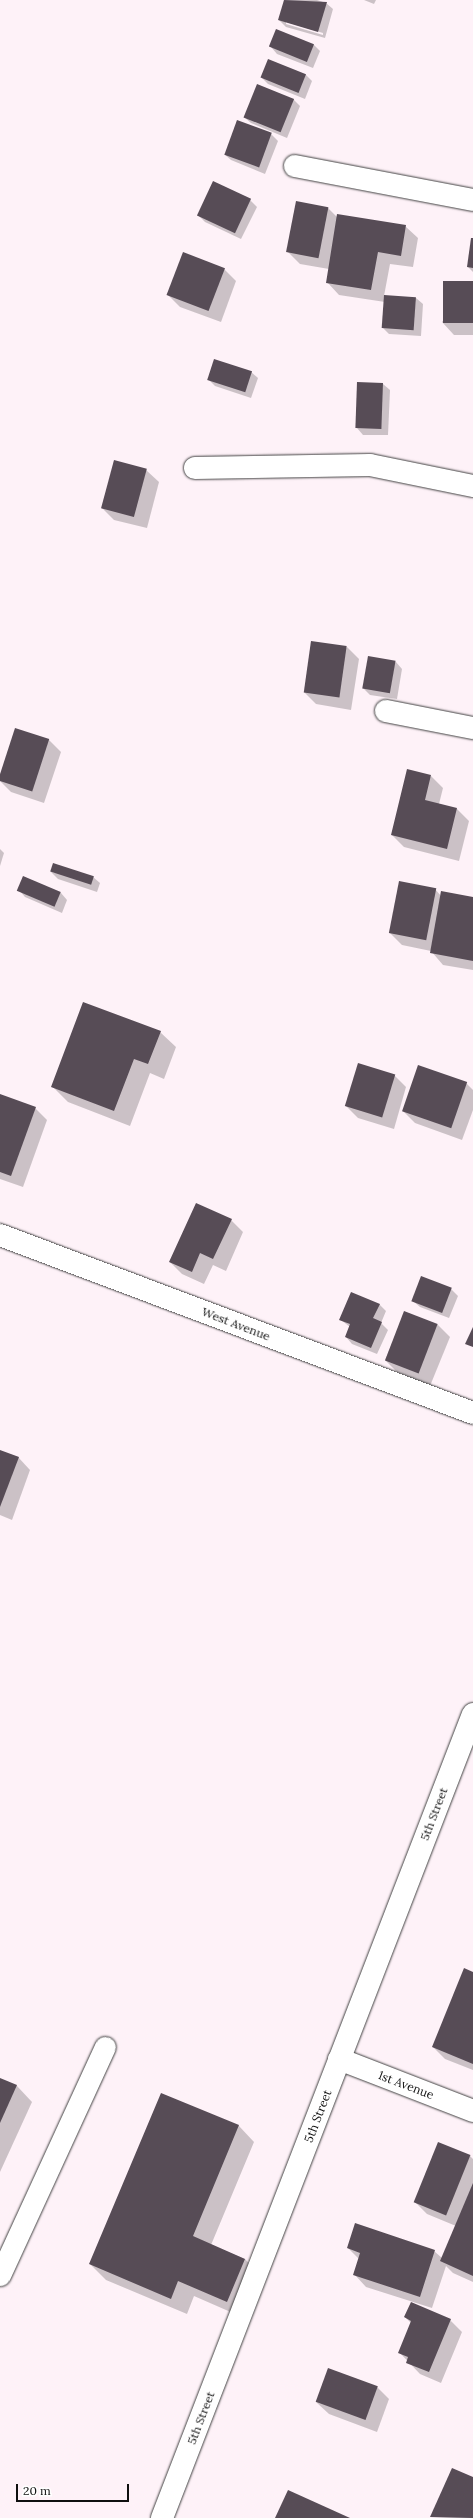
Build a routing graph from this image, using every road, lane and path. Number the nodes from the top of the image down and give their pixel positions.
1 (295, 166) dead end
2 (473, 200) edge
3 (195, 468) dead end
4 (473, 486) edge
5 (386, 712) dead end
6 (473, 728) edge
7 (0, 1235) edge
8 (473, 1413) edge
9 (473, 1714) edge
10 (105, 2047) dead end
11 (340, 2059) junction
12 (473, 2111) edge
13 (5, 2246) edge
14 (0, 2275) edge
15 (162, 2518) edge

1 - 2 street
3 - 4 street
5 - 6 street
7 - 8 street, West Avenue
9 - 11 street, 5th Street
10 - 13 lane
11 - 12 street, 1st Avenue
11 - 15 street, 5th Street
13 - 14 lane

